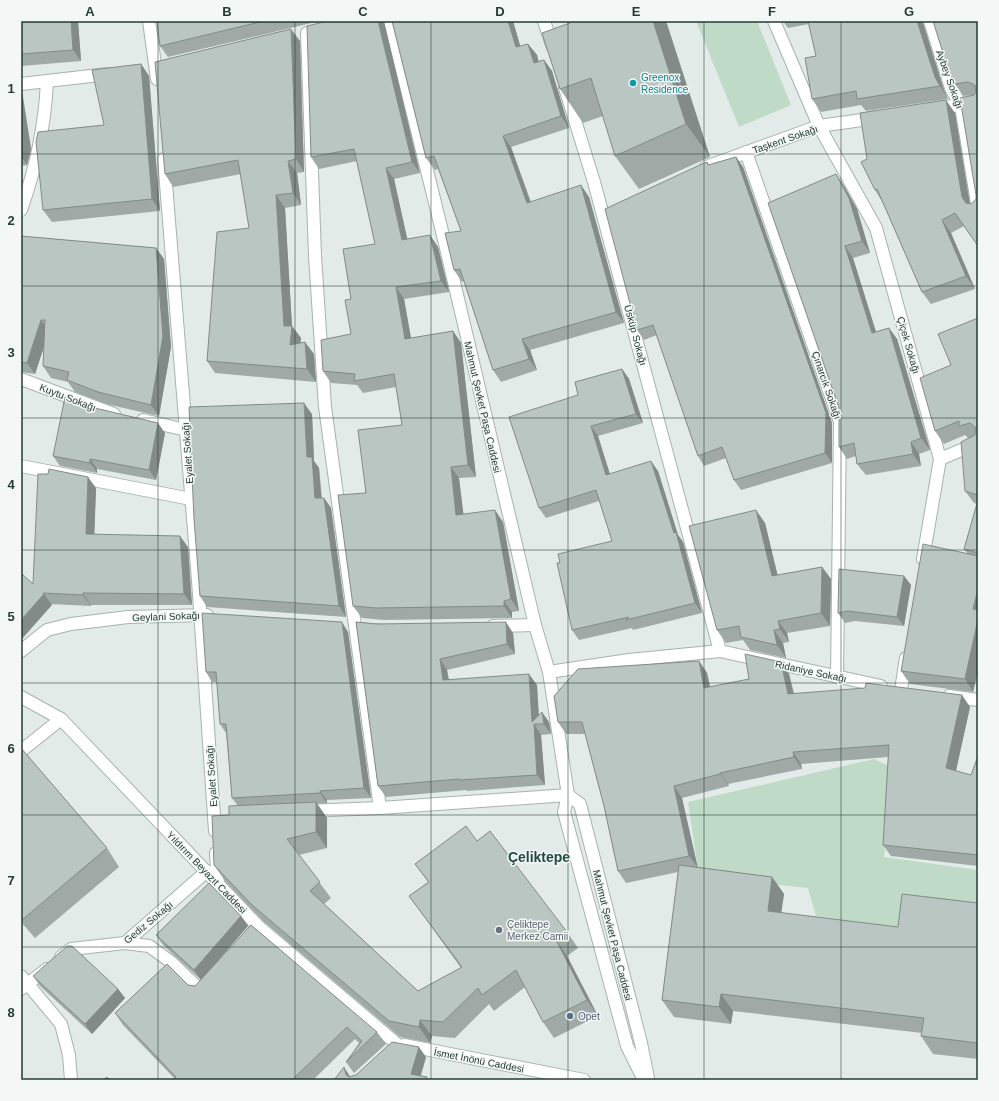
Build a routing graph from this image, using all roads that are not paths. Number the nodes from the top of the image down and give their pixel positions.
1 (149, 21) edge
2 (390, 21) edge
3 (544, 21) edge
4 (774, 21) edge
5 (930, 21) edge
6 (322, 29) edge
7 (306, 33) junction
8 (292, 36) edge
9 (555, 58) edge
10 (160, 67) junction
11 (141, 70) edge
12 (117, 73) edge
13 (562, 80) edge
14 (47, 81) junction
15 (21, 84) edge
16 (158, 92) edge
17 (978, 102) edge
18 (961, 106) junction
19 (922, 111) edge
20 (890, 116) edge
21 (819, 126) junction
22 (163, 146) edge
23 (746, 152) junction
24 (694, 173) edge
25 (617, 208) edge
26 (978, 208) edge
27 (21, 210) edge
28 (603, 214) junction
29 (21, 379) edge
30 (186, 430) junction
31 (978, 443) edge
32 (940, 459) junction
33 (21, 466) edge
34 (191, 499) junction
35 (921, 574) edge
36 (200, 614) junction
37 (215, 615) edge
38 (339, 624) edge
39 (355, 625) junction
40 (535, 625) junction
41 (369, 626) edge
42 (479, 626) edge
43 (909, 644) edge
44 (21, 652) edge
45 (720, 652) junction
46 (549, 672) junction
47 (837, 677) junction
48 (901, 690) junction
49 (916, 692) edge
50 (940, 695) edge
51 (21, 697) edge
52 (978, 700) edge
53 (61, 719) junction
54 (21, 751) edge
55 (568, 795) junction
56 (380, 808) junction
57 (293, 812) edge
58 (214, 816) junction
59 (229, 816) edge
60 (207, 872) junction
61 (218, 885) junction
62 (258, 926) junction
63 (248, 938) edge
64 (125, 943) junction
65 (216, 973) edge
66 (23, 983) edge
67 (397, 1044) junction
68 (386, 1054) edge
69 (71, 1080) edge
70 (584, 1080) edge
71 (644, 1080) edge
72 (648, 1080) edge

1 - 10 street
2 - 40 street, Mahmut Şevket Paşa Caddesi
3 - 9 street
4 - 21 street, Çiçek Sokağı
5 - 18 street, Aybey Sokağı
6 - 7 street
7 - 8 street
7 - 39 street
10 - 11 street
10 - 16 street
12 - 14 street
13 - 28 street, Üsküp Sokağı
14 - 15 street
14 - 27 street
17 - 18 street
18 - 19 street
18 - 26 street, Aybey Sokağı
20 - 21 street, Taşkent Sokağı
21 - 23 street, Taşkent Sokağı
21 - 32 street, Çiçek Sokağı
22 - 30 street, Eyalet Sokağı
23 - 24 street, Taşkent Sokağı
23 - 47 street, Çınarcık Sokağı
25 - 28 street
28 - 45 street, Üsküp Sokağı
29 - 30 street, Kuytu Sokağı
30 - 34 street, Eyalet Sokağı
31 - 32 street
32 - 35 street, Çiçek Sokağı
33 - 34 street
34 - 36 street, Eyalet Sokağı
36 - 37 street, Geylani Sokağı
36 - 44 street, Geylani Sokağı
36 - 58 street, Eyalet Sokağı
38 - 39 street
39 - 41 street
39 - 56 street
40 - 42 street
40 - 46 street, Mahmut Şevket Paşa Caddesi
43 - 48 street
45 - 46 street, Ridaniye Sokağı
45 - 47 street, Ridaniye Sokağı
46 - 55 street, Mahmut Şevket Paşa Caddesi
47 - 48 street, Ridaniye Sokağı
48 - 49 street, Ridaniye Sokağı
50 - 52 street
51 - 53 street, Yıldırım Beyazıt Caddesi
53 - 54 street
53 - 60 street, Yıldırım Beyazıt Caddesi
55 - 56 street
55 - 71 street, Mahmut Şevket Paşa Caddesi
55 - 72 street, Mahmut Şevket Paşa Caddesi
56 - 57 street
58 - 59 street
58 - 61 street, Eyalet Sokağı
60 - 61 street, Yıldırım Beyazıt Caddesi
60 - 64 street, Gediz Sokağı
61 - 62 street, Yıldırım Beyazıt Caddesi
62 - 63 street
62 - 67 street, Yıldırım Beyazıt Caddesi
64 - 65 street
64 - 66 street, Gediz Sokağı
66 - 69 street
67 - 68 street
67 - 70 street, İsmet İnönü Caddesi

